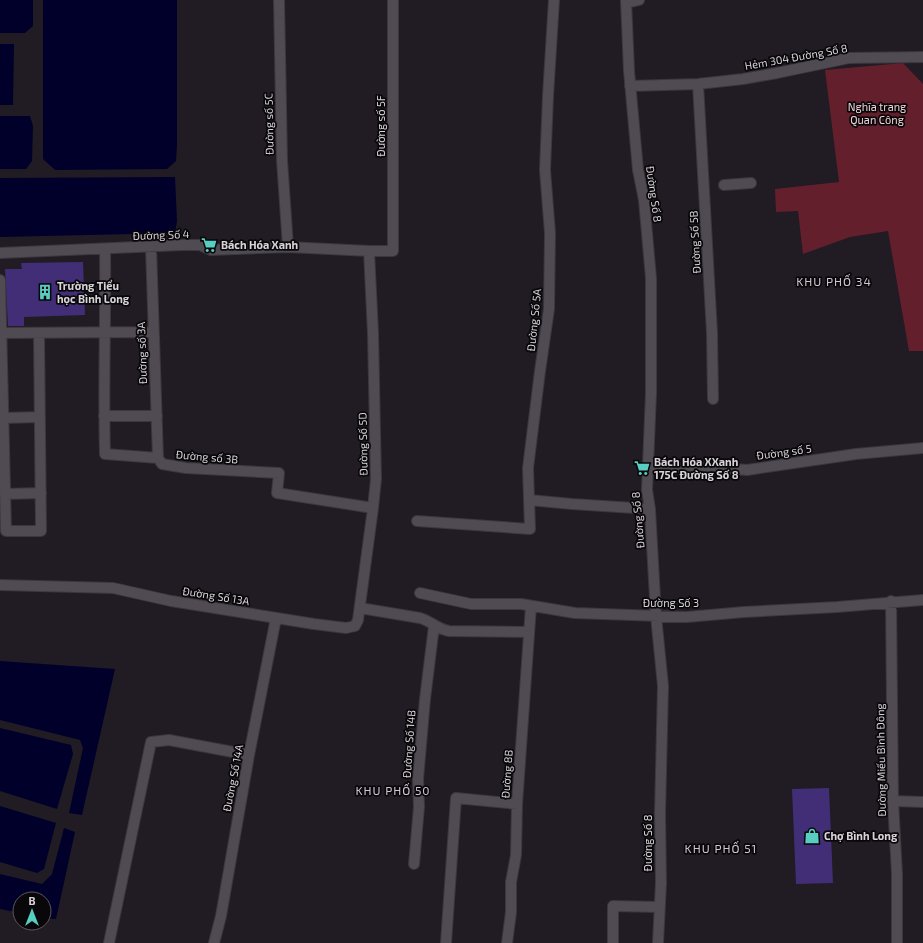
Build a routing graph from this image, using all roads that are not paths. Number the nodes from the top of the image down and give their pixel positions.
1 (279, 0) edge
2 (393, 0) edge
3 (554, 0) edge
4 (639, 0) edge
5 (626, 1) edge
6 (923, 57) edge
7 (698, 84) junction
8 (630, 86) junction
9 (751, 183) dead end
10 (724, 185) dead end
11 (151, 247) junction
12 (288, 247) junction
13 (105, 249) junction
14 (369, 252) junction
15 (0, 253) edge
16 (0, 280) edge
17 (154, 332) junction
18 (1, 333) junction
19 (39, 333) junction
20 (106, 333) junction
21 (713, 399) dead end
22 (104, 416) junction
23 (156, 416) junction
24 (40, 417) junction
25 (3, 418) junction
26 (923, 448) edge
27 (158, 458) junction
28 (647, 468) junction
29 (41, 493) junction
30 (5, 494) junction
31 (529, 500) junction
32 (373, 508) junction
33 (650, 509) junction
34 (418, 521) dead end
35 (0, 585) edge
36 (420, 593) dead end
37 (923, 600) edge
38 (891, 601) junction
39 (531, 606) junction
40 (360, 608) junction
41 (656, 616) junction
42 (276, 618) junction
43 (434, 626) junction
44 (346, 628) joint
45 (529, 632) junction
46 (249, 755) junction
47 (892, 801) junction
48 (923, 802) edge
49 (517, 804) junction
50 (414, 864) dead end
51 (659, 908) junction
52 (109, 943) edge
53 (214, 943) edge
54 (446, 943) edge
55 (507, 943) edge
56 (612, 943) edge
57 (658, 943) edge
58 (897, 943) edge

1 - 12 street, Đường số 5C
2 - 14 street, Đường số 5F
3 - 31 street, Đường Số 5A
4 - 5 street
5 - 8 street, Đường Số 8
6 - 7 street, Hẻm 304 Đường Số 8
7 - 8 street
7 - 21 street, Đường Số 5B
8 - 28 street, Đường Số 8
9 - 10 street
11 - 12 street, Đường Số 4
11 - 13 street, Đường Số 4
11 - 17 street, Đường số 3A
12 - 14 street, Đường Số 4
13 - 15 street, Đường Số 4
13 - 20 street, Đường số 3B
14 - 32 street, Đường Số 5D
16 - 18 street
17 - 20 street
17 - 23 street, Đường số 3A
18 - 19 street
18 - 25 street
19 - 20 street
19 - 24 street
20 - 22 street, Đường số 3B
22 - 23 street
22 - 27 street, Đường số 3B
23 - 27 street, Đường số 3A
24 - 25 street
24 - 29 street
25 - 30 street
26 - 28 street, Đường số 5
27 - 32 street, Đường số 3B
28 - 33 street, Đường Số 8
29 - 30 street
29 - 30 street
31 - 33 street
31 - 34 street, Đường Số 5A
32 - 40 street, Đường Số 5D
33 - 41 street, Đường Số 8
35 - 42 street, Đường Số 13A
36 - 39 street, Đường Số 3
37 - 38 street, Đường Số 3
38 - 41 street, Đường Số 3
38 - 47 street, Đường Miếu Bình Đông
39 - 41 street, Đường Số 3
39 - 45 street, Đường 8B
40 - 43 street
40 - 44 street, Đường Số 5D
41 - 51 street, Đường Số 8
42 - 44 street, Đường Số 13A
42 - 46 street, Đường Số 14A
43 - 45 street
43 - 50 street, Đường Số 14B
45 - 49 street, Đường 8B
46 - 52 street
46 - 53 street, Đường Số 14A
47 - 48 street
47 - 58 street, Đường Miếu Bình Đông
49 - 54 street
49 - 55 street, Đường 8B
51 - 56 street
51 - 57 street, Đường Số 8

